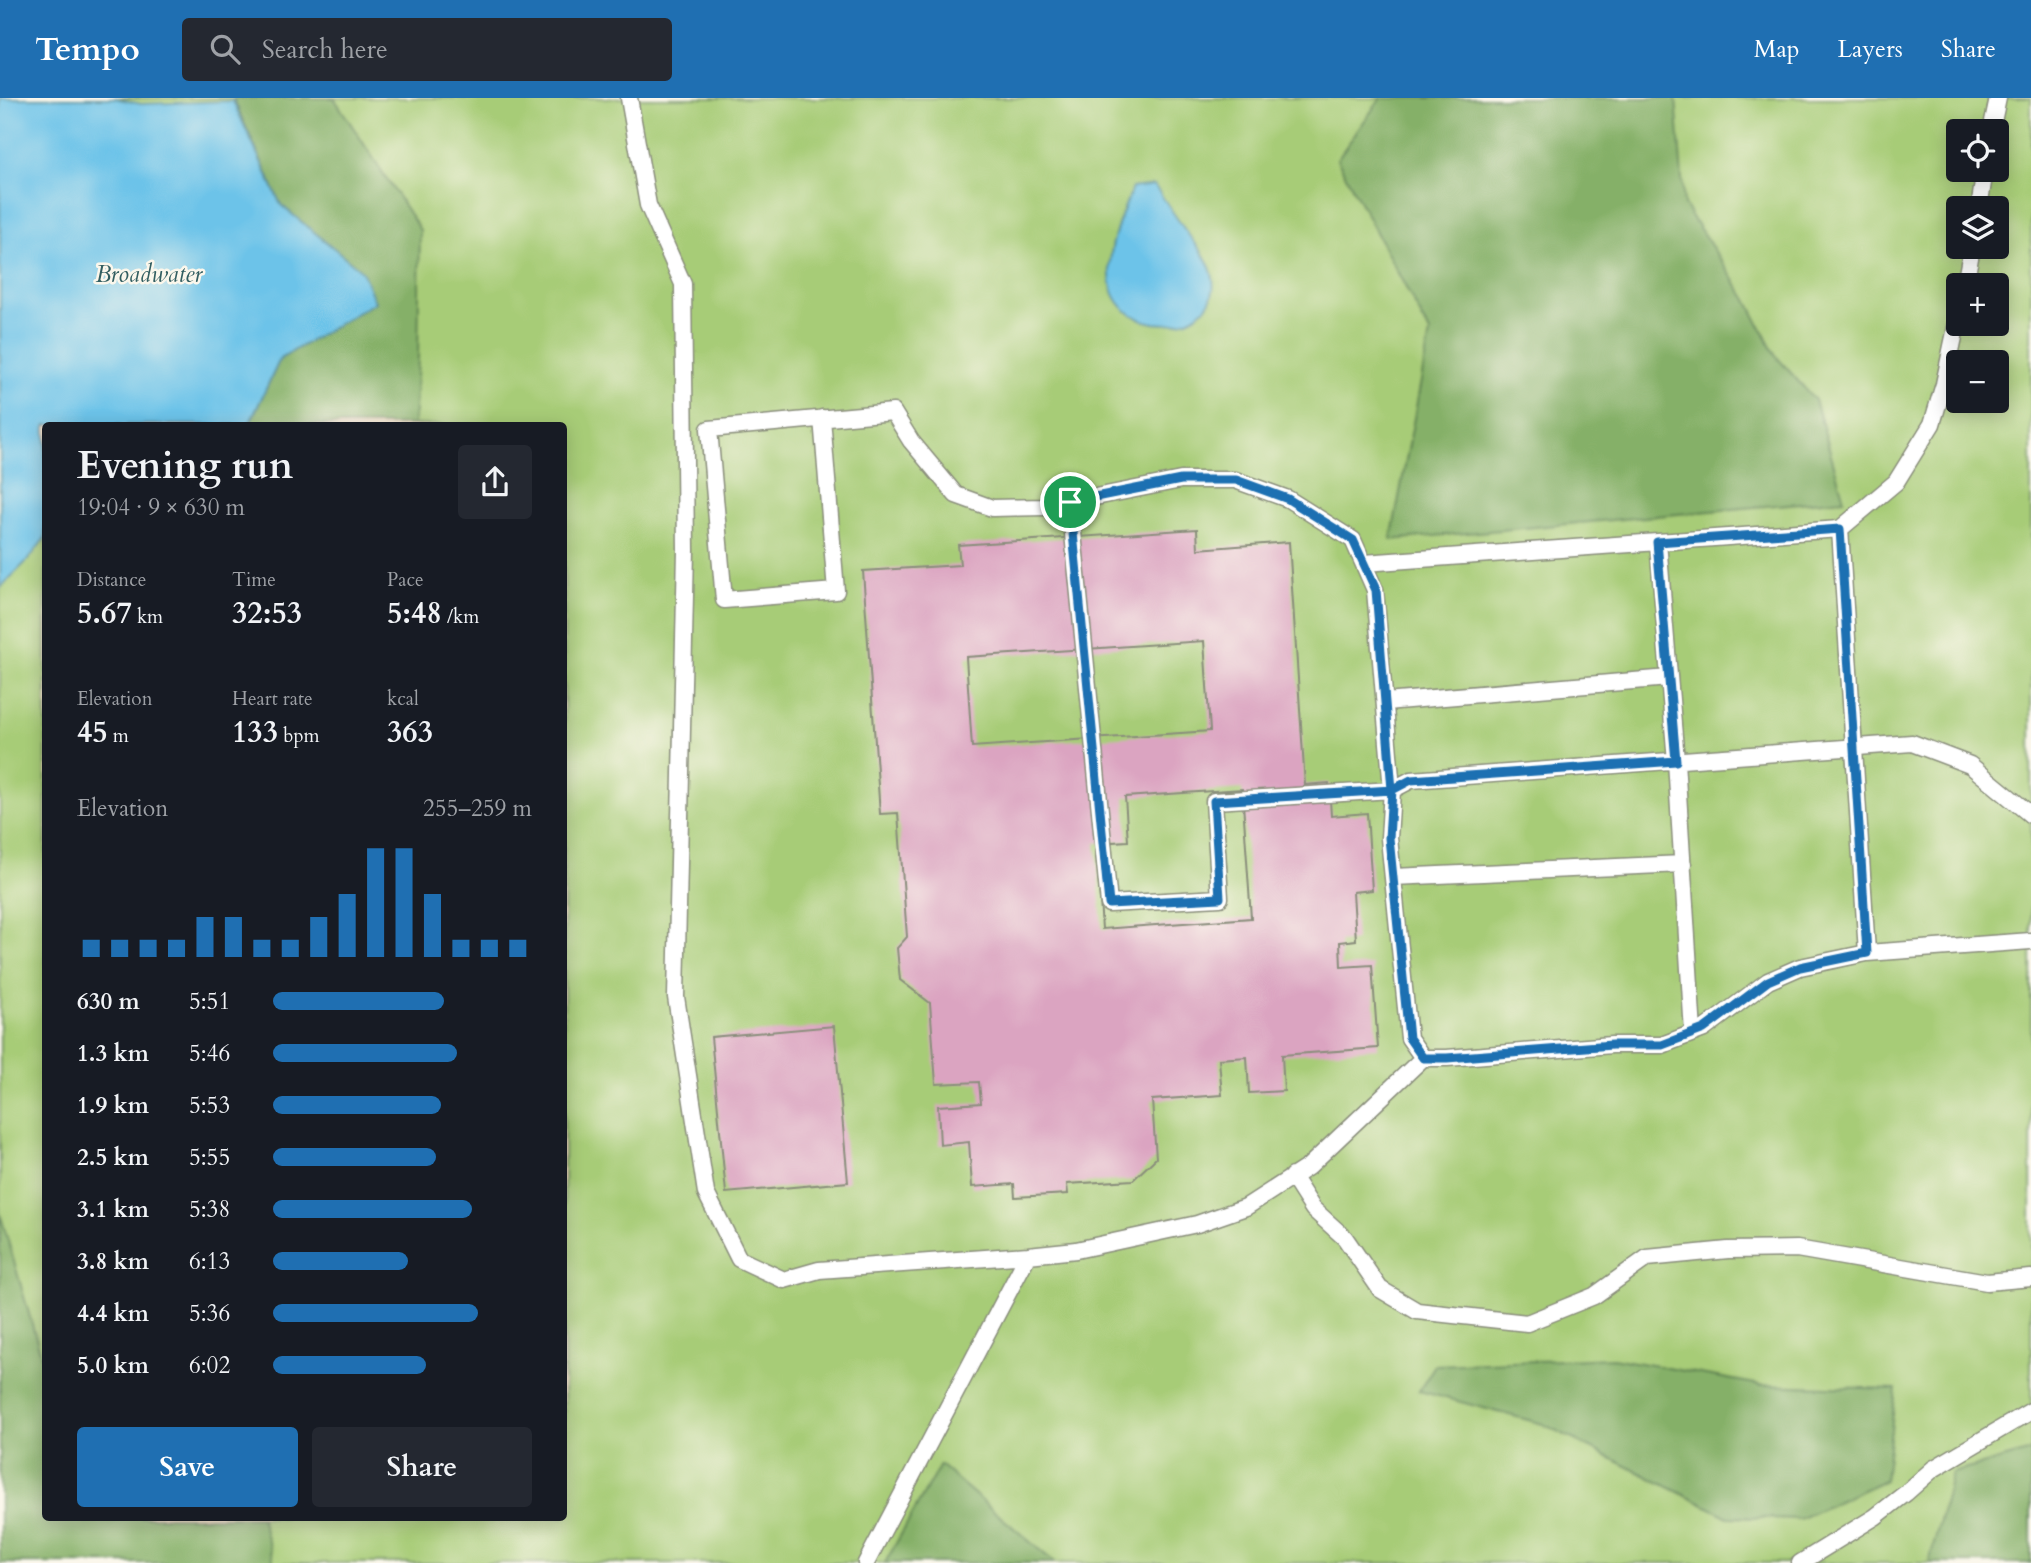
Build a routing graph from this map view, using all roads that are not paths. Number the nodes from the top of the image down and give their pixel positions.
1 (629, 98) edge
2 (1998, 98) edge
3 (1994, 119) edge
4 (1954, 336) edge
5 (822, 418) junction
6 (1070, 502) junction
7 (1840, 529) junction
8 (1657, 542) junction
9 (1364, 564) junction
10 (1669, 678) junction
11 (1385, 702) junction
12 (1854, 748) junction
13 (1676, 761) junction
14 (1392, 790) junction
15 (2031, 816) edge
16 (1682, 864) junction
17 (1393, 877) junction
18 (2031, 941) edge
19 (1867, 953) junction
20 (1693, 1033) junction
21 (1423, 1058) junction
22 (1292, 1177) junction
23 (1028, 1255) junction
24 (2031, 1278) edge
25 (2031, 1411) edge
26 (866, 1563) edge
27 (1800, 1563) edge

1 - 23 lane
2 - 3 lane
4 - 7 lane
5 - 5 lane
5 - 6 lane
6 - 9 lane
6 - 14 lane
7 - 8 lane
7 - 12 lane
8 - 9 lane
8 - 10 lane
9 - 11 lane
10 - 11 lane
10 - 13 lane
11 - 14 lane
12 - 13 lane
12 - 15 lane
12 - 19 lane
13 - 14 lane
13 - 16 lane
14 - 17 lane
16 - 17 lane
16 - 20 lane
17 - 21 lane
18 - 19 lane
19 - 20 lane
20 - 21 lane
21 - 22 lane
22 - 23 lane
22 - 24 lane
23 - 26 lane
25 - 27 lane

